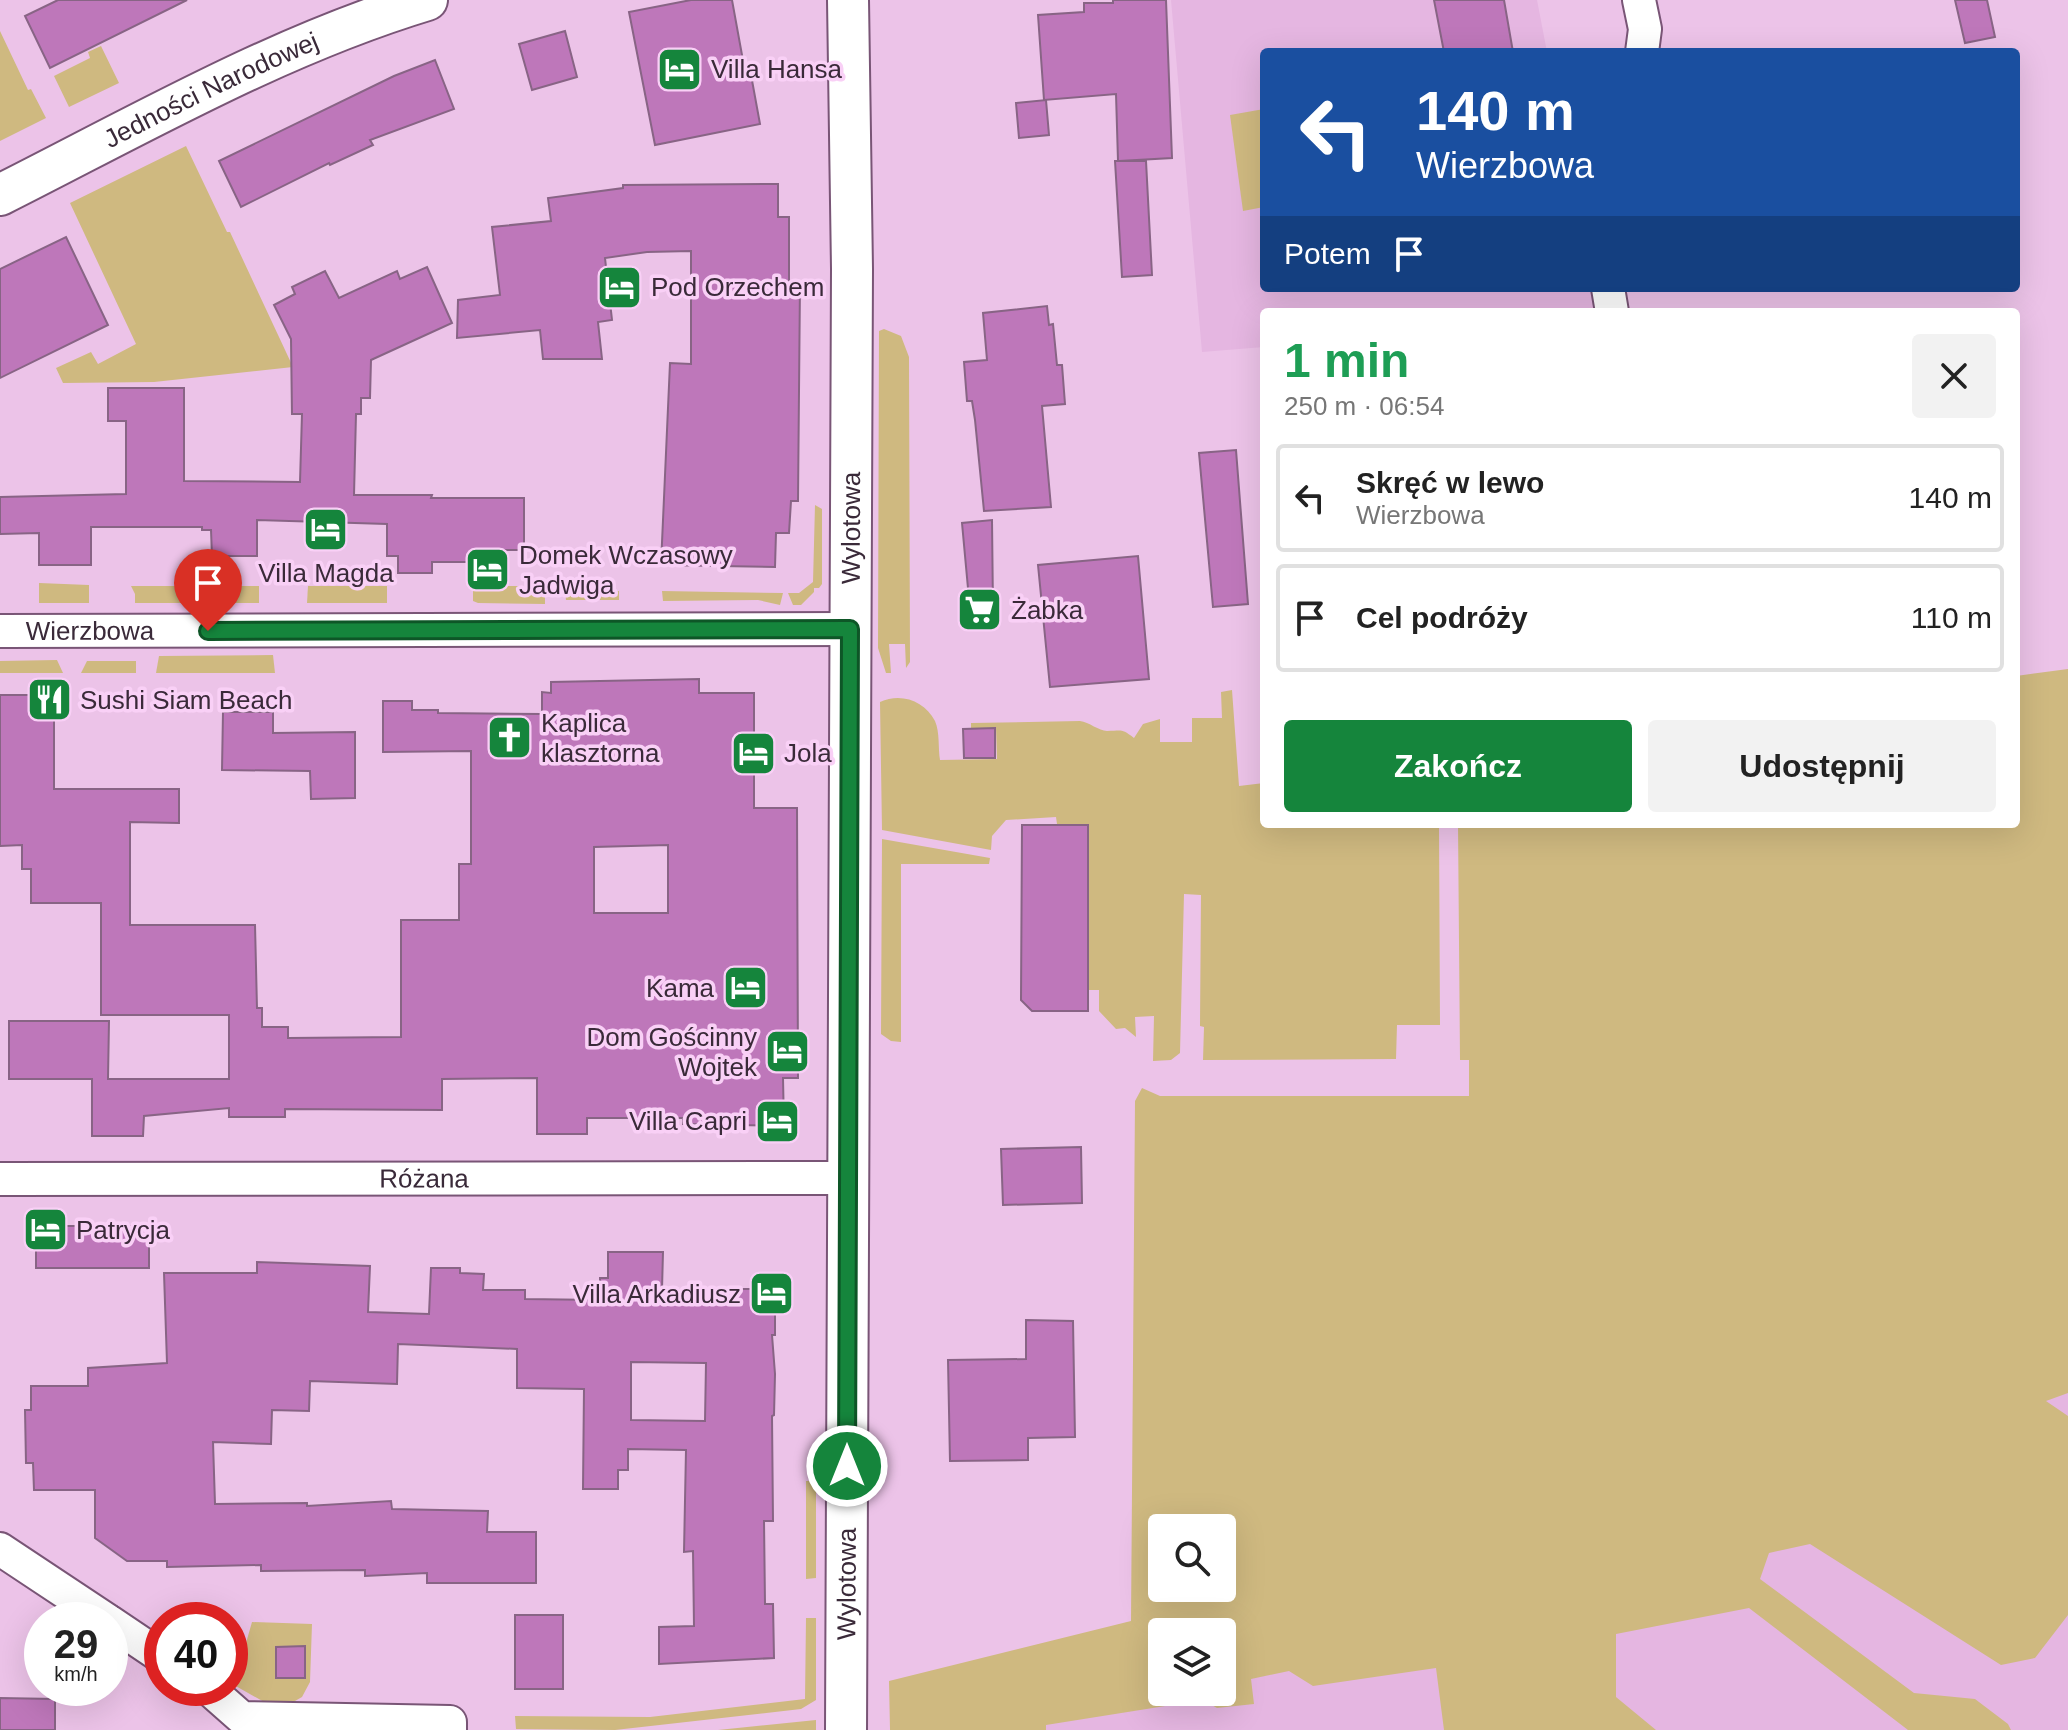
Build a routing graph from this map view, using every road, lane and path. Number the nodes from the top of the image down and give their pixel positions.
1 (427, 0) edge
2 (848, 0) edge
3 (1639, 0) edge
4 (367, 9) edge
5 (1643, 48) edge
6 (0, 195) edge
7 (850, 629) junction
8 (0, 631) edge
9 (848, 1178) junction
10 (0, 1179) edge
11 (0, 1549) edge
12 (80, 1602) edge
13 (225, 1706) edge
14 (242, 1724) edge
15 (450, 1730) edge
16 (846, 1730) edge

1 - 4 street, Jedności Narodowej
2 - 7 street, Wylotowa
3 - 5 street
4 - 6 street, Jedności Narodowej
7 - 8 street, Wierzbowa
7 - 9 street, Wylotowa
9 - 10 street, Różana
9 - 16 street, Wylotowa
11 - 12 street
13 - 14 street
14 - 15 street

